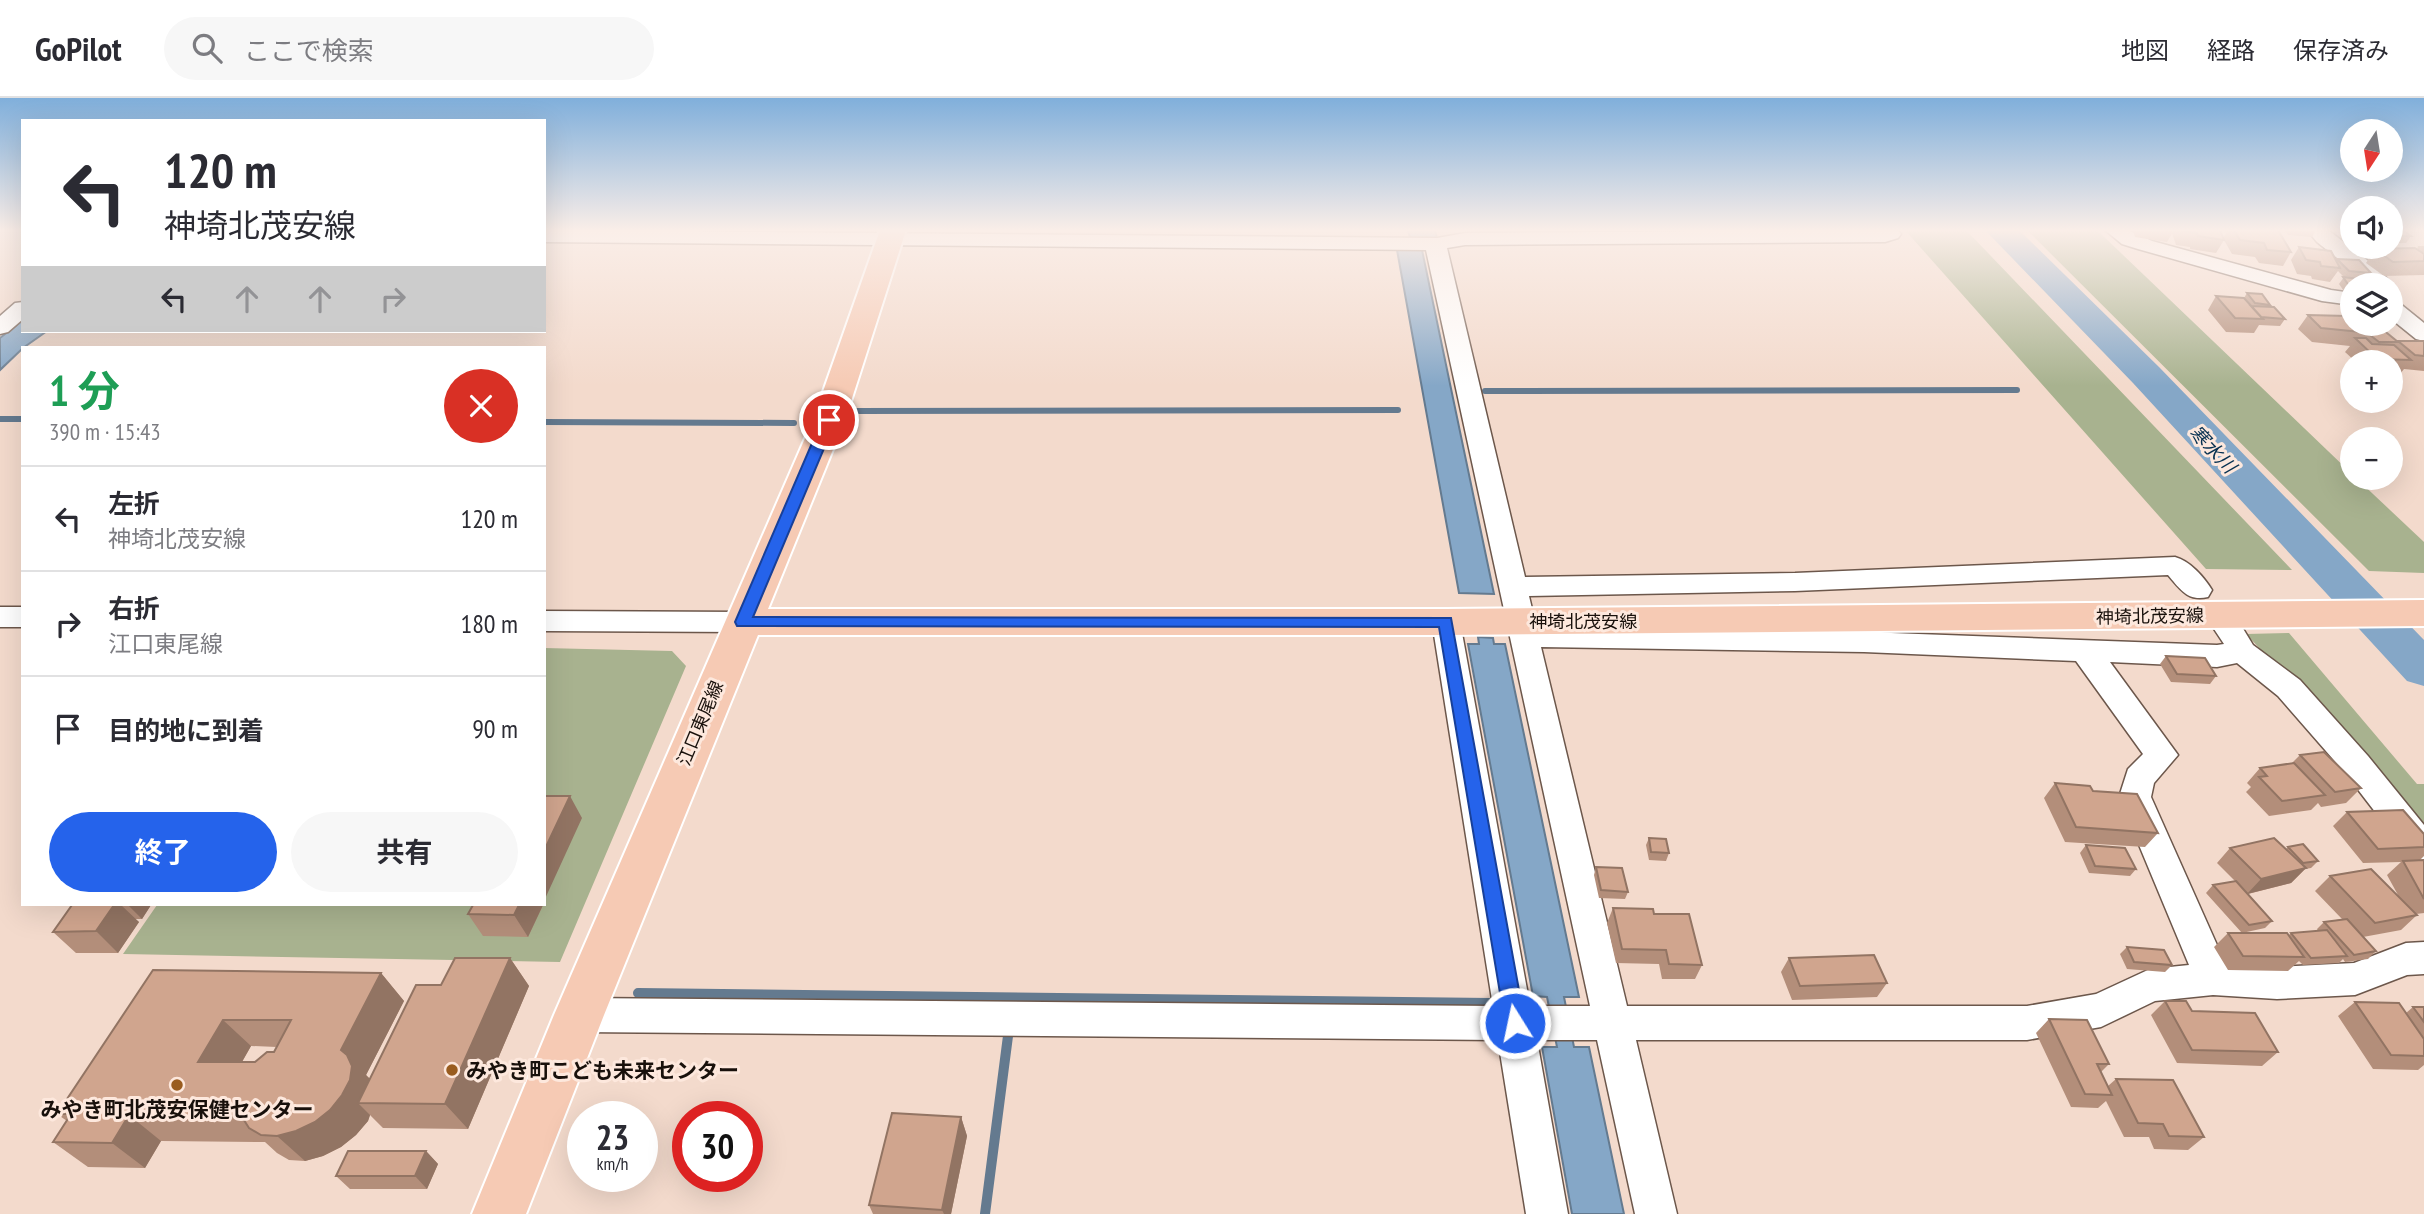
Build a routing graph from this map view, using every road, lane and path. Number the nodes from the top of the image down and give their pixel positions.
1 (876, 282) edge
2 (1443, 282) edge
3 (2280, 282) edge
4 (2340, 297) edge
5 (21, 310) edge
6 (2403, 317) edge
7 (0, 327) edge
8 (2424, 334) edge
9 (2198, 590) dead end
10 (2424, 613) edge
11 (1519, 615) junction
12 (0, 617) edge
13 (21, 617) edge
14 (546, 621) edge
15 (743, 622) junction
16 (1446, 622) junction
17 (2085, 651) junction
18 (2424, 850) edge
19 (2424, 958) edge
20 (2213, 979) junction
21 (579, 1014) junction
22 (1613, 1022) junction
23 (1547, 1023) junction
24 (499, 1214) edge
25 (1547, 1214) edge
26 (1656, 1214) edge

1 - 15 main road, 江口東尾線
2 - 11 street
3 - 4 street
5 - 7 street
6 - 8 street
9 - 11 street
10 - 11 main road, 神埼北茂安線
11 - 16 main road, 神埼北茂安線
11 - 17 street
11 - 22 street
12 - 13 street
14 - 15 street
15 - 16 main road, 神埼北茂安線
15 - 21 main road, 江口東尾線
16 - 23 street
17 - 18 street
17 - 20 street
19 - 20 street
20 - 22 street
21 - 23 street
21 - 24 main road, 江口東尾線
22 - 23 street
22 - 26 street
23 - 25 street

